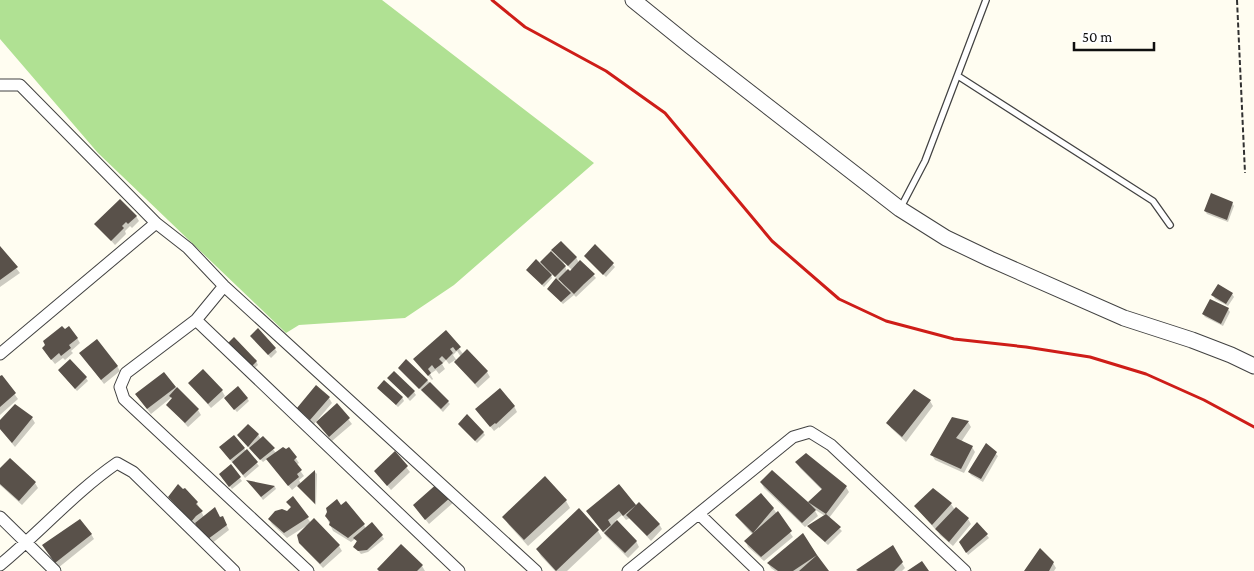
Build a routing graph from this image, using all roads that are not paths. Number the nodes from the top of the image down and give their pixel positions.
1 (633, 0) edge
2 (986, 0) edge
3 (958, 76) junction
4 (0, 85) edge
5 (900, 209) junction
6 (156, 223) junction
7 (1170, 225) dead end
8 (224, 286) junction
9 (196, 320) junction
10 (0, 354) edge
11 (1254, 366) edge
12 (699, 514) junction
13 (0, 517) edge
14 (26, 544) junction
15 (0, 565) edge
16 (55, 571) edge
17 (234, 571) edge
18 (308, 571) edge
19 (458, 571) edge
20 (536, 571) edge
21 (628, 571) edge
22 (758, 571) edge
23 (965, 571) edge

1 - 5 street
2 - 3 lane
3 - 5 lane
3 - 7 lane
4 - 6 street
5 - 11 street
6 - 8 street
6 - 10 street
8 - 9 street
8 - 20 street
9 - 18 street
9 - 19 street
12 - 21 street
12 - 22 street
12 - 23 street
13 - 14 street
14 - 15 street
14 - 16 street
14 - 17 street

